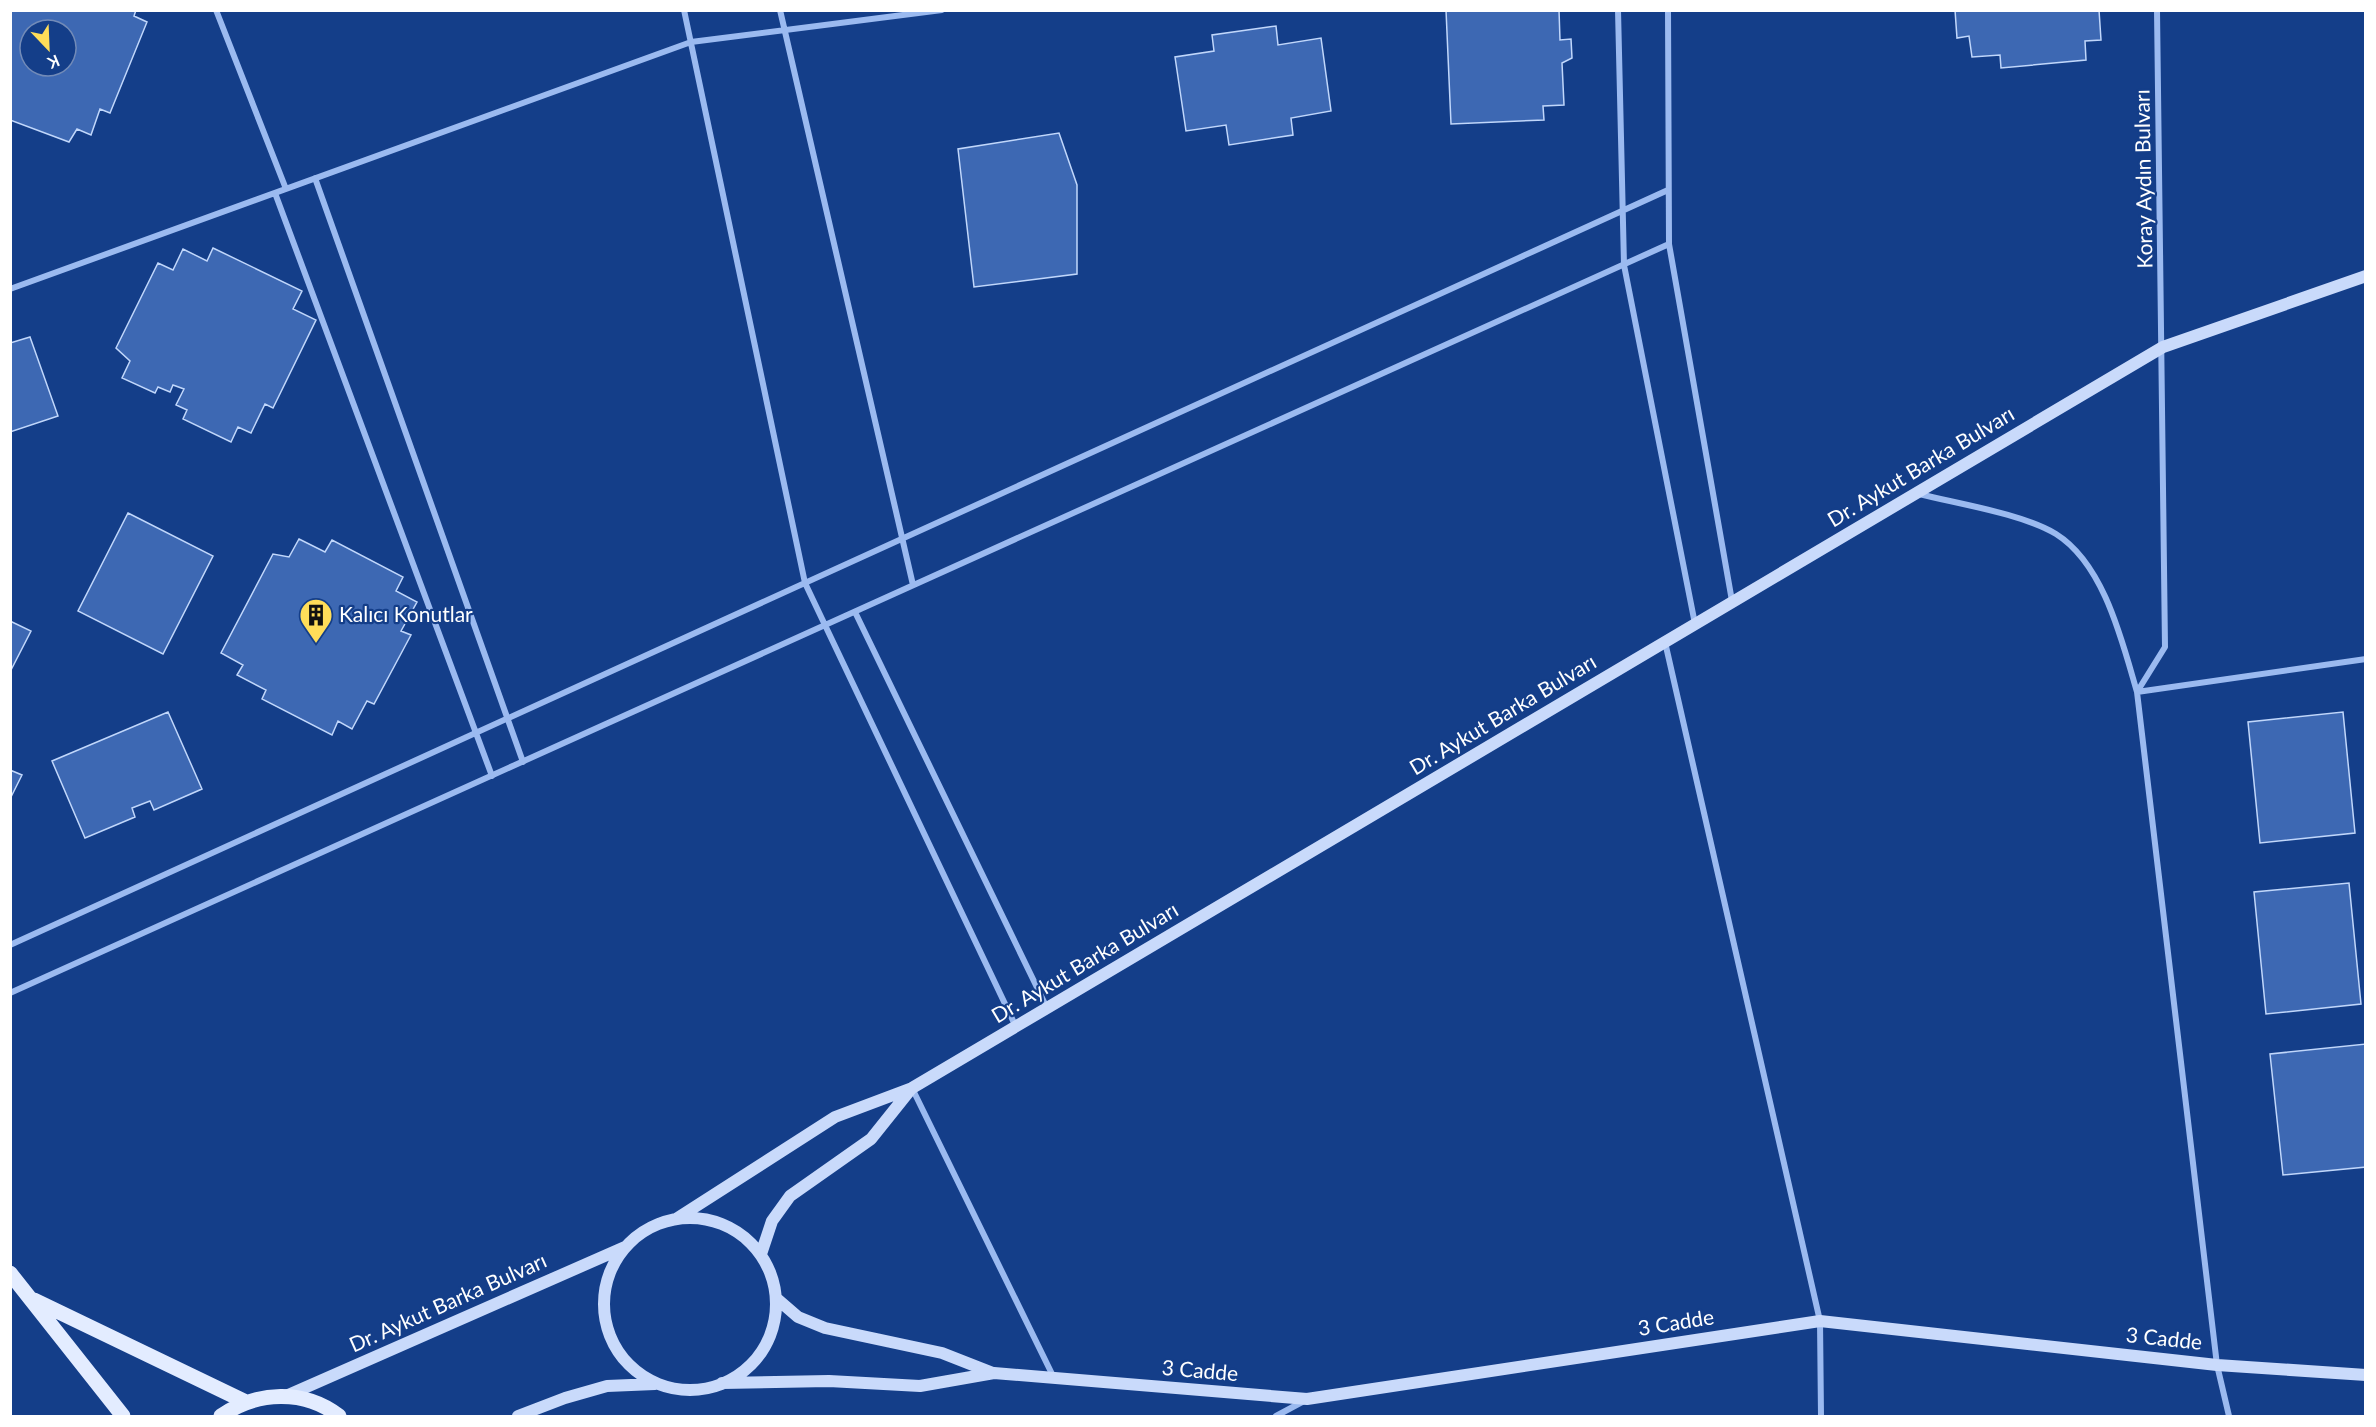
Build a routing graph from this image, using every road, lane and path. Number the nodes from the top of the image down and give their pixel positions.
1 (216, 10) edge
2 (684, 10) edge
3 (780, 10) edge
4 (942, 10) edge
5 (1618, 10) edge
6 (1668, 10) edge
7 (2157, 10) edge
8 (785, 30) junction
9 (691, 42) junction
10 (315, 178) junction
11 (286, 189) junction
12 (1668, 190) junction
13 (275, 193) junction
14 (1622, 212) junction
15 (1669, 244) junction
16 (1624, 265) junction
17 (2366, 276) edge
18 (10, 289) edge
19 (2163, 347) junction
20 (1916, 493) junction
21 (902, 539) junction
22 (805, 583) junction
23 (913, 585) junction
24 (1732, 602) junction
25 (855, 612) junction
26 (1695, 624) junction
27 (826, 625) junction
28 (1665, 642) junction
29 (2366, 659) edge
30 (2137, 692) junction
31 (508, 719) junction
32 (476, 733) junction
33 (523, 762) junction
34 (492, 776) junction
35 (10, 945) edge
36 (10, 993) edge
37 (1047, 1008) junction
38 (1016, 1027) junction
39 (912, 1088) junction
40 (676, 1219) junction
41 (626, 1246) junction
42 (761, 1254) junction
43 (10, 1273) edge
44 (776, 1298) junction
45 (33, 1300) junction
46 (1820, 1321) junction
47 (2217, 1365) junction
48 (994, 1373) junction
49 (2366, 1376) edge
50 (1054, 1379) junction
51 (658, 1383) junction
52 (722, 1383) junction
53 (286, 1395) junction
54 (1307, 1399) junction
55 (246, 1402) junction
56 (123, 1416) edge
57 (221, 1416) edge
58 (339, 1416) edge
59 (518, 1416) edge
60 (1276, 1416) edge
61 (1821, 1416) edge
62 (2229, 1416) edge

1 - 11 street
2 - 9 street
3 - 8 street
4 - 8 street
5 - 14 street
6 - 12 street
7 - 19 street, Koray Aydın Bulvarı
8 - 9 street
8 - 21 street
9 - 10 street
9 - 22 street
10 - 11 street
10 - 31 street
11 - 13 street
12 - 14 street
12 - 15 street
13 - 18 street
13 - 32 street
14 - 16 street
14 - 21 street
15 - 16 street
15 - 24 street
16 - 23 street
16 - 26 street
17 - 19 main road, Dr. Aykut Barka Bulvarı
19 - 20 main road, Dr. Aykut Barka Bulvarı
19 - 30 street, Koray Aydın Bulvarı
20 - 24 main road, Dr. Aykut Barka Bulvarı
20 - 30 street
21 - 22 street
21 - 23 street
22 - 27 street
22 - 31 street
23 - 25 street
24 - 26 main road, Dr. Aykut Barka Bulvarı
25 - 27 street
25 - 37 street
26 - 28 main road, Dr. Aykut Barka Bulvarı
27 - 33 street
27 - 38 street
28 - 37 main road, Dr. Aykut Barka Bulvarı
28 - 46 street
29 - 30 street
30 - 47 street
31 - 32 street
31 - 33 street
32 - 34 street
32 - 35 street
33 - 34 street
34 - 36 street
37 - 38 main road, Dr. Aykut Barka Bulvarı
38 - 39 main road, Dr. Aykut Barka Bulvarı
39 - 40 main road, Dr. Aykut Barka Bulvarı
39 - 42 main road
39 - 50 street
40 - 41 main road
40 - 42 main road
41 - 51 main road
41 - 53 main road, Dr. Aykut Barka Bulvarı
42 - 44 main road
43 - 45 main road
44 - 48 main road
44 - 52 main road
45 - 55 main road
45 - 56 main road
46 - 47 main road, 3 Cadde
46 - 54 main road, 3 Cadde
46 - 61 street
47 - 49 main road, 3 Cadde
47 - 62 street
48 - 50 main road, 3 Cadde
48 - 52 main road
50 - 54 main road, 3 Cadde
51 - 52 main road
51 - 59 main road
53 - 55 main road
53 - 58 main road
54 - 60 street
55 - 57 main road

